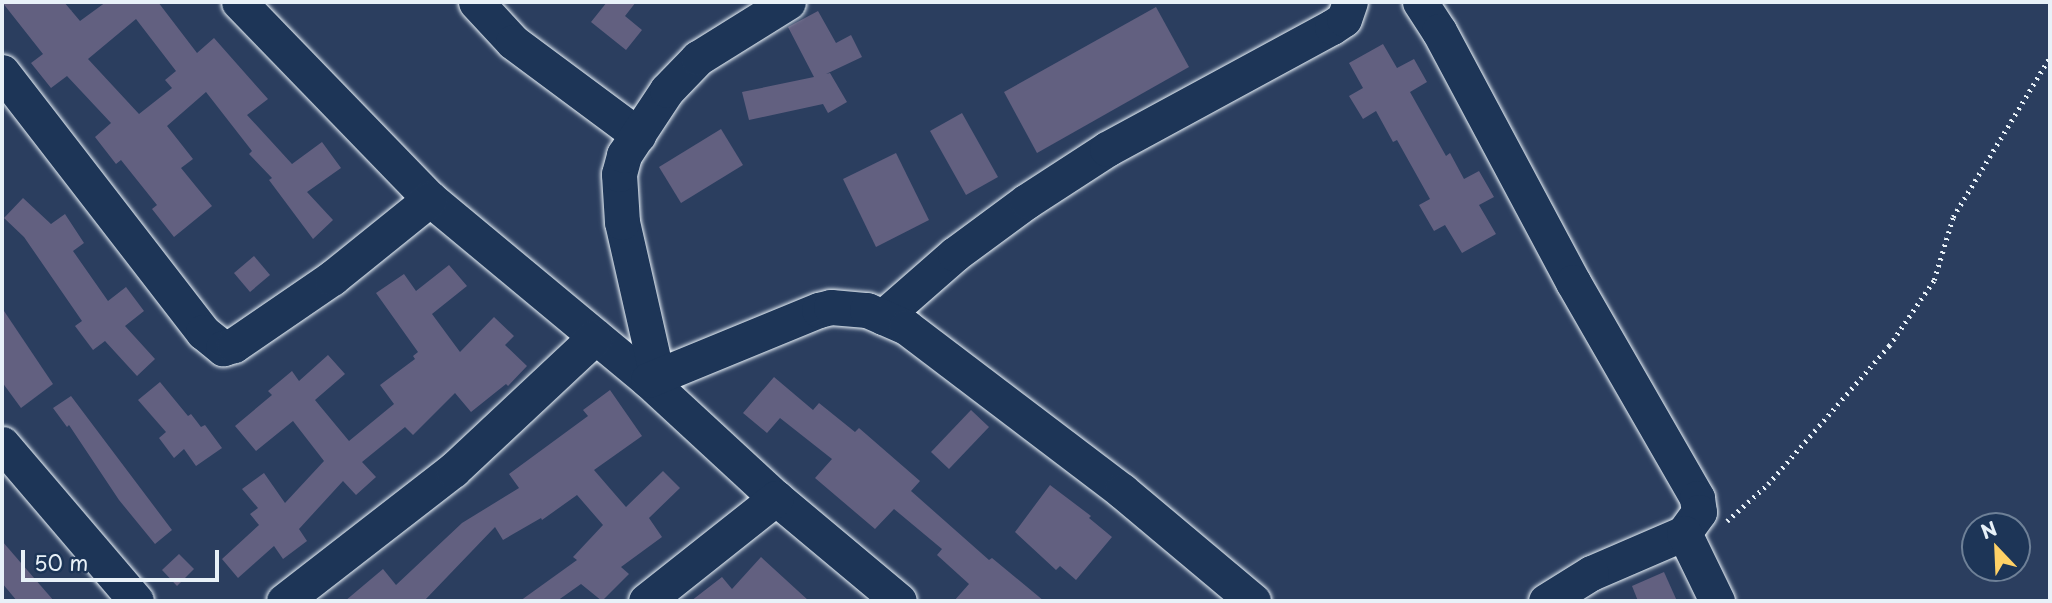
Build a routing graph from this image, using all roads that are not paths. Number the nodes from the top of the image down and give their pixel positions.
1 (239, 2) edge
2 (476, 2) edge
3 (788, 2) edge
4 (1350, 2) edge
5 (1420, 2) edge
6 (2, 72) edge
7 (638, 135) junction
8 (430, 199) junction
9 (883, 317) junction
10 (595, 337) junction
11 (653, 378) junction
12 (2, 444) edge
13 (776, 498) junction
14 (1688, 543) junction
15 (136, 601) edge
16 (284, 601) edge
17 (646, 601) edge
18 (900, 601) edge
19 (1253, 601) edge
20 (1546, 601) edge
21 (1717, 601) edge

1 - 8 street
2 - 7 street
3 - 7 street
4 - 9 street
5 - 14 street
6 - 8 street
7 - 11 street
8 - 10 street
9 - 11 street
9 - 19 street
10 - 11 street
10 - 16 street
11 - 13 street
12 - 15 street
13 - 17 street
13 - 18 street
14 - 20 street
14 - 21 street

